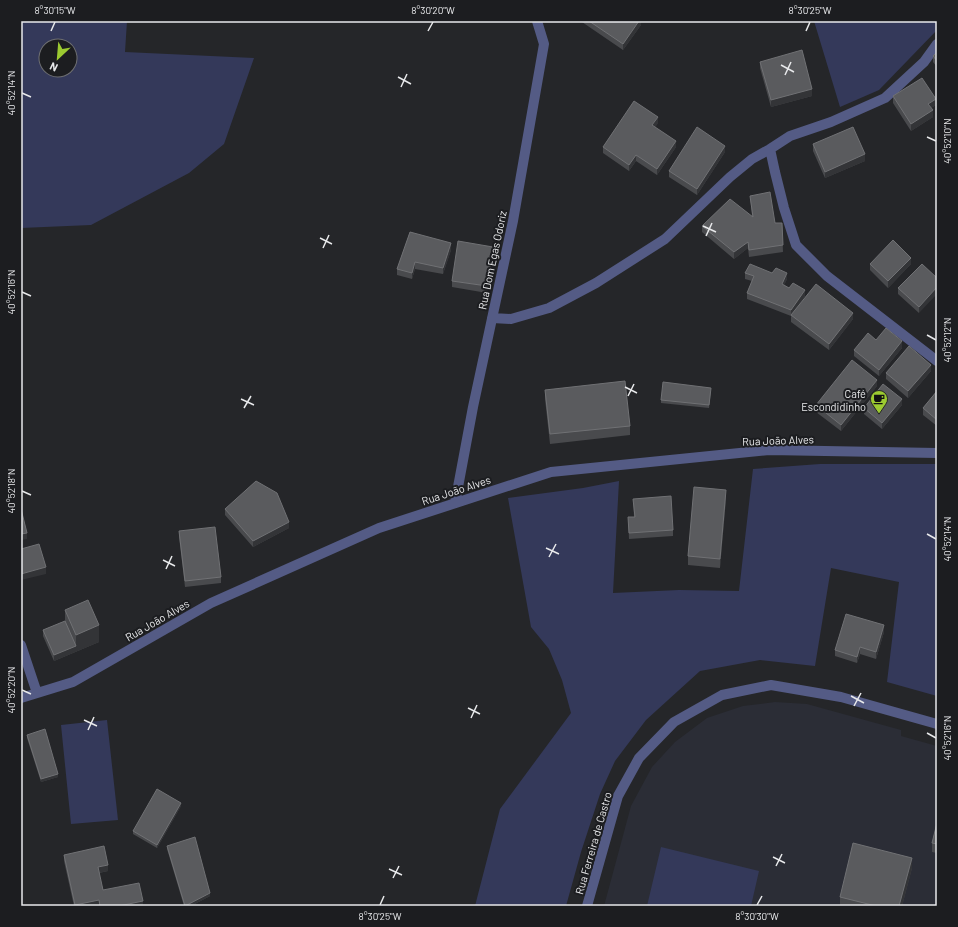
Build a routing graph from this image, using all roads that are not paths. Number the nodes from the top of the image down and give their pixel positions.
1 (537, 21) edge
2 (937, 44) edge
3 (770, 149) junction
4 (492, 318) junction
5 (937, 361) edge
6 (937, 453) edge
7 (455, 503) junction
8 (21, 645) edge
9 (37, 693) junction
10 (21, 698) edge
11 (937, 724) edge
12 (587, 906) edge

1 - 4 street, Rua Dom Egas Odoriz
2 - 3 street
3 - 4 street
3 - 5 street
4 - 7 street, Rua Dom Egas Odoriz
6 - 7 street, Rua João Alves
7 - 9 street, Rua João Alves
8 - 9 street
9 - 10 street, Rua João Alves
11 - 12 street, Rua Ferreira de Castro

